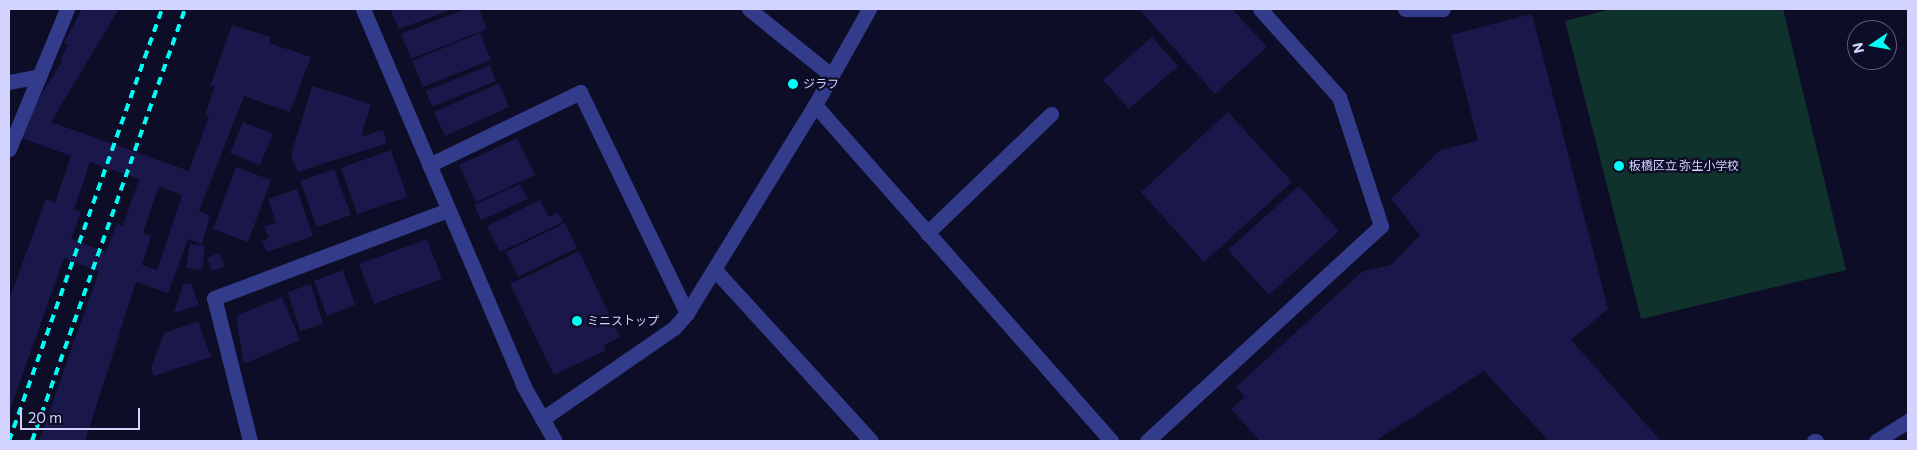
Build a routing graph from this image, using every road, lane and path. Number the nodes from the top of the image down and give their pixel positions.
1 (67, 9) edge
2 (363, 9) edge
3 (749, 9) edge
4 (869, 9) edge
5 (1260, 9) edge
6 (1405, 9) edge
7 (1443, 9) edge
8 (831, 75) junction
9 (39, 76) junction
10 (9, 82) edge
11 (815, 105) junction
12 (1051, 114) dead end
13 (9, 149) edge
14 (429, 165) junction
15 (448, 210) junction
16 (927, 233) junction
17 (715, 270) junction
18 (687, 313) junction
19 (542, 419) junction
20 (1908, 421) edge
21 (250, 441) edge
22 (555, 441) edge
23 (871, 441) edge
24 (1111, 441) edge
25 (1147, 441) edge
26 (1876, 441) edge

1 - 9 street
2 - 14 street
3 - 8 street
4 - 8 street
5 - 25 street
6 - 7 street
8 - 11 street
9 - 10 street
9 - 13 street
11 - 16 street
11 - 17 street
12 - 16 street
14 - 15 street
14 - 18 street
15 - 19 street
15 - 21 street
16 - 24 street
17 - 18 street
17 - 23 street
18 - 19 street
19 - 22 street
20 - 26 street

